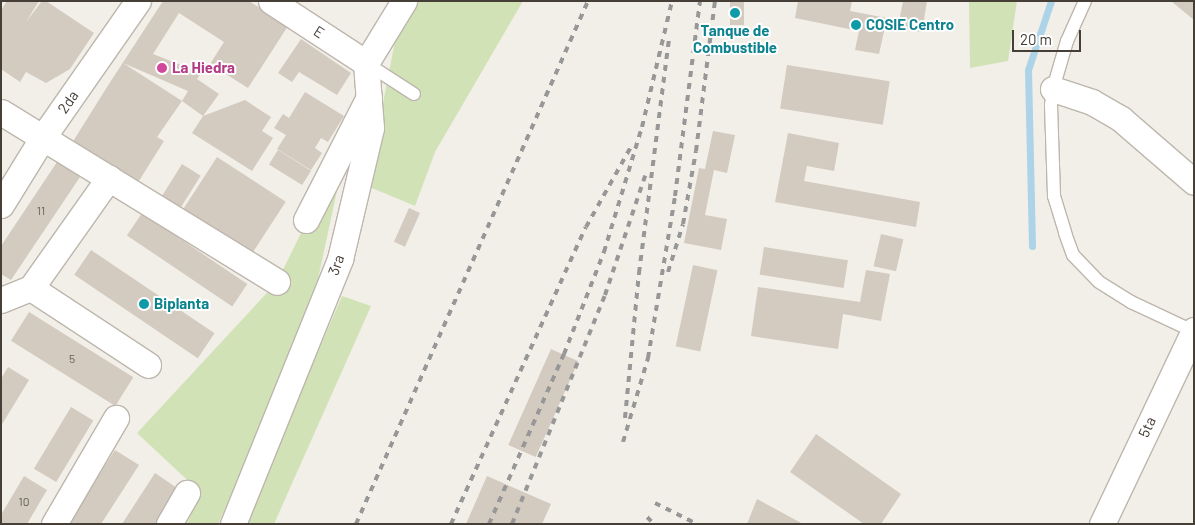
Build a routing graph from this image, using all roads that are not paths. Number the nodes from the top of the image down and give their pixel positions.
1 (138, 1) edge
2 (271, 1) edge
3 (404, 1) edge
4 (1085, 1) edge
5 (366, 63) junction
6 (1053, 89) junction
7 (414, 94) dead end
8 (369, 97) junction
9 (5, 118) edge
10 (43, 137) junction
11 (109, 178) junction
12 (1194, 182) edge
13 (1, 205) edge
14 (306, 220) dead end
15 (277, 282) dead end
16 (31, 288) junction
17 (1, 300) edge
18 (1193, 331) edge
19 (148, 365) dead end
20 (116, 418) dead end
21 (187, 493) dead end
22 (54, 524) edge
23 (169, 524) edge
24 (233, 524) edge
25 (1102, 524) edge

1 - 10 street, 2da
2 - 5 street, E
3 - 5 street
4 - 6 lane
5 - 7 lane
5 - 8 street, 3ra
6 - 12 street
6 - 18 lane
8 - 14 street
8 - 24 street, 3ra
9 - 10 street
10 - 11 street
10 - 13 street, 2da
11 - 15 street
11 - 16 street
16 - 17 street
16 - 19 street
18 - 25 street, 5ta
20 - 22 street
21 - 23 street

